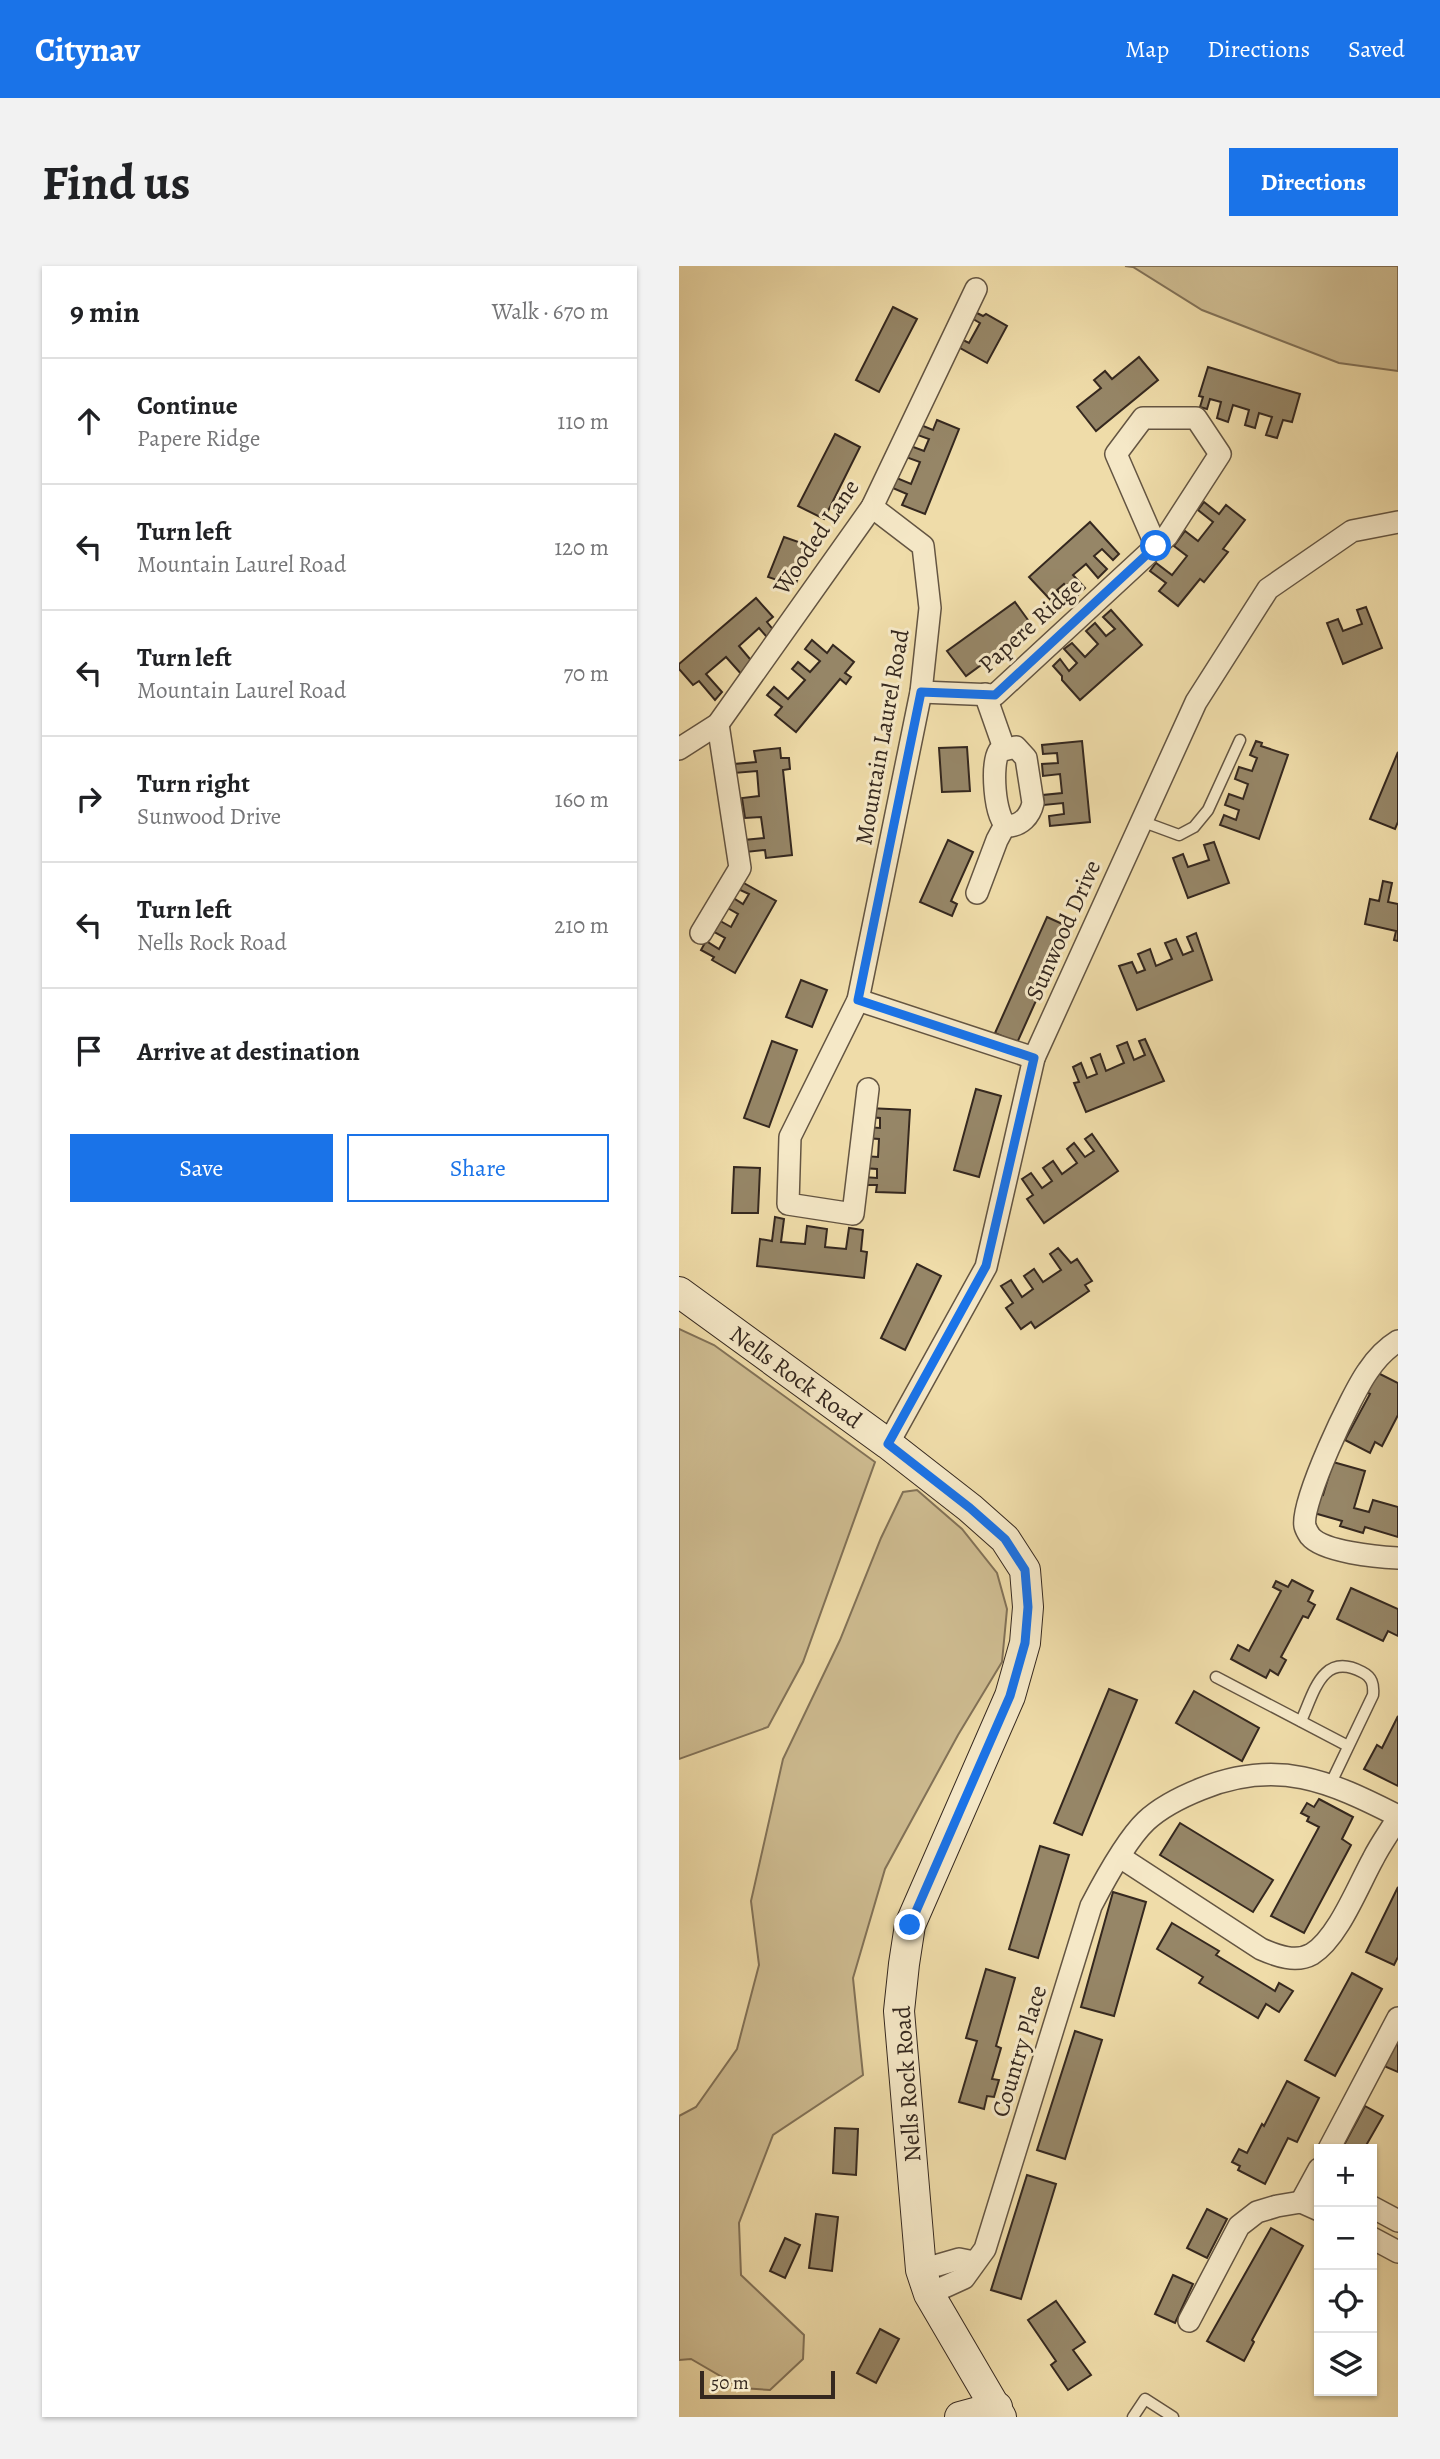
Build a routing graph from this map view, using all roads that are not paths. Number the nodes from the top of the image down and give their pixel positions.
1 (976, 289) dead end
2 (872, 507) junction
3 (1398, 522) edge
4 (1156, 546) junction
5 (921, 692) junction
6 (985, 694) junction
7 (718, 724) junction
8 (1240, 740) dead end
9 (1004, 748) junction
10 (679, 749) edge
11 (1141, 821) junction
12 (1005, 825) junction
13 (977, 893) dead end
14 (701, 933) dead end
15 (858, 1000) junction
16 (1034, 1058) junction
17 (868, 1089) dead end
18 (679, 1292) edge
19 (1398, 1341) edge
20 (888, 1444) junction
21 (1398, 1558) edge
22 (1216, 1677) dead end
23 (1301, 1721) junction
24 (1348, 1746) junction
25 (1330, 1785) junction
26 (1398, 1817) edge
27 (1120, 1857) junction
28 (1398, 2018) edge
29 (1332, 2144) edge
30 (1310, 2206) edge
31 (1377, 2210) edge
32 (1396, 2220) edge
33 (1383, 2244) edge
34 (925, 2282) junction
35 (1189, 2321) dead end
36 (999, 2412) edge
37 (960, 2417) edge
38 (1133, 2417) edge
39 (1173, 2417) edge

1 - 2 street, Wooded Lane
2 - 5 street, Mountain Laurel Road
2 - 7 street, Wooded Lane
3 - 11 street, Sunwood Drive
4 - 4 street, Papere Ridge
4 - 6 street, Papere Ridge
5 - 6 street, Papere Ridge
5 - 15 street, Mountain Laurel Road
6 - 9 street
7 - 10 street, Wooded Lane
7 - 14 street
8 - 11 lane
9 - 12 street
9 - 12 street
11 - 16 street, Sunwood Drive
12 - 13 street
15 - 16 street
15 - 17 street, Mountain Laurel Road
16 - 20 street, Sunwood Drive
18 - 20 main road, Nells Rock Road
19 - 21 street
20 - 34 main road, Nells Rock Road
22 - 23 lane
23 - 24 lane
23 - 24 lane
24 - 25 lane
25 - 26 street, Country Place
25 - 27 street, Country Place
26 - 27 street, Country Place
27 - 34 street, Country Place
28 - 29 street
30 - 35 street
31 - 32 street
32 - 33 lane
34 - 36 main road, Nells Rock Road
36 - 37 main road
38 - 39 lane

